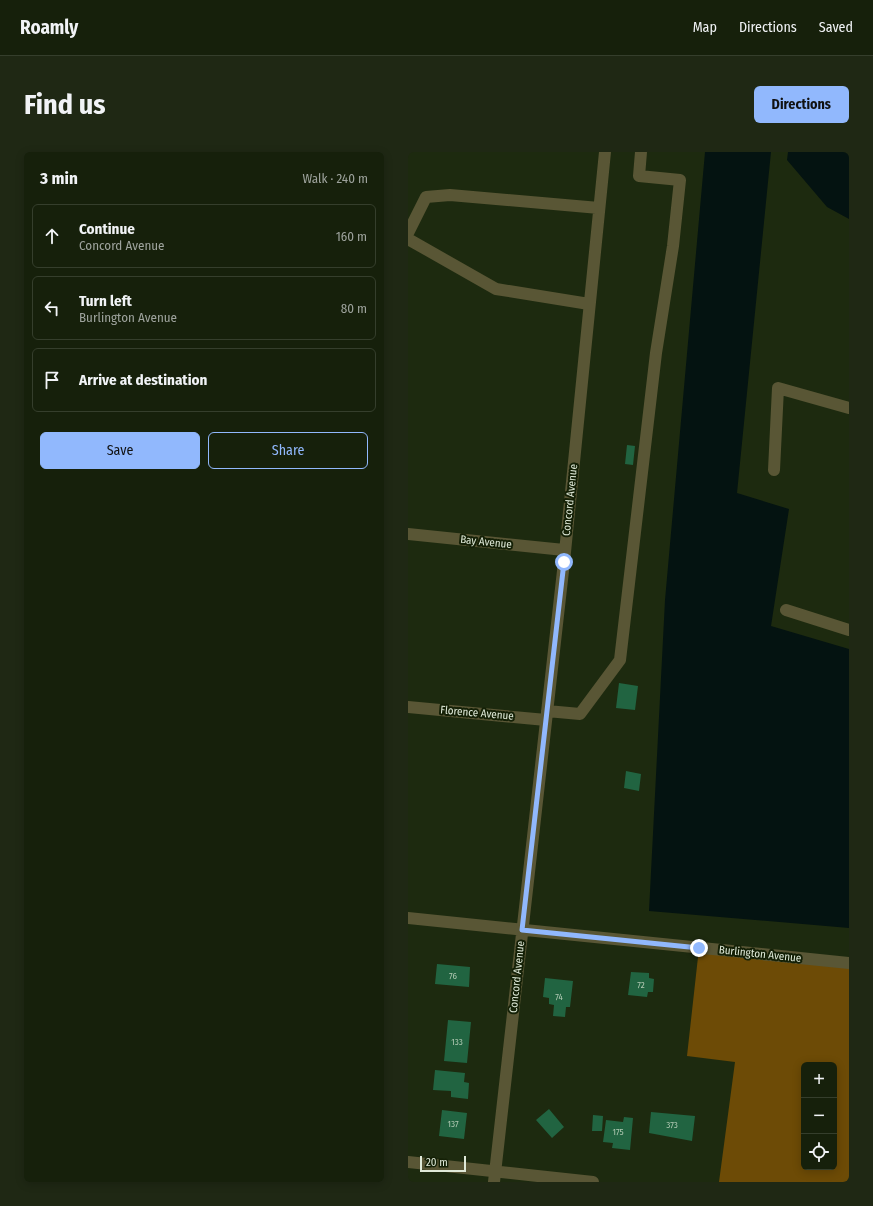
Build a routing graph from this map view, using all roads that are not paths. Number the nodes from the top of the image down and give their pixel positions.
1 (605, 152) edge
2 (641, 152) edge
3 (600, 208) junction
4 (408, 233) edge
5 (408, 239) edge
6 (589, 304) junction
7 (849, 408) edge
8 (774, 470) dead end
9 (408, 534) edge
10 (564, 550) junction
11 (786, 610) dead end
12 (849, 630) edge
13 (408, 707) edge
14 (547, 716) junction
15 (408, 918) edge
16 (522, 930) junction
17 (849, 963) edge
18 (408, 1162) edge
19 (495, 1177) edge
20 (593, 1182) edge

1 - 3 street, Concord Avenue
2 - 14 street, Florence Avenue
3 - 4 street
3 - 6 street, Concord Avenue
5 - 6 street
6 - 10 street, Concord Avenue
7 - 8 street
9 - 10 street, Bay Avenue
10 - 14 street, Concord Avenue
11 - 12 street
13 - 14 street, Florence Avenue
14 - 16 street, Concord Avenue
15 - 16 street, Burlington Avenue
16 - 17 street, Burlington Avenue
16 - 19 street, Concord Avenue
18 - 19 street
19 - 20 street

